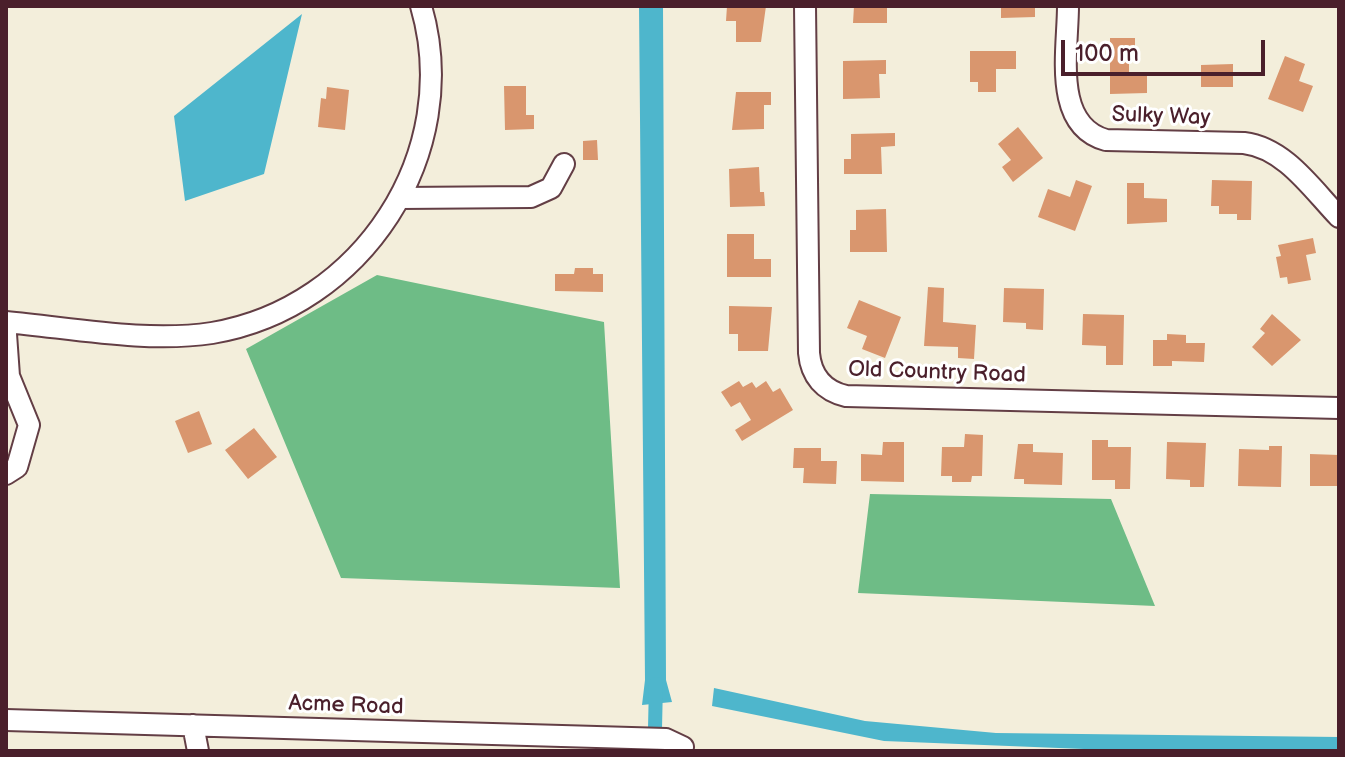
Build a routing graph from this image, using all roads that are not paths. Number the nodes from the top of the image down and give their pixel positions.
1 (421, 6) edge
2 (805, 6) edge
3 (1068, 6) edge
4 (564, 164) dead end
5 (400, 198) junction
6 (1339, 217) edge
7 (6, 322) edge
8 (6, 334) edge
9 (1339, 408) edge
10 (6, 474) edge
11 (6, 720) edge
12 (193, 725) junction
13 (498, 743) edge
14 (683, 747) dead end
15 (198, 751) edge

1 - 5 street
2 - 9 street, Old Country Road
3 - 6 street, Sulky Way
4 - 5 street
5 - 7 street
8 - 10 street
11 - 12 street, Acme Road
12 - 13 street, Acme Road
12 - 15 street
13 - 14 street, Acme Road

